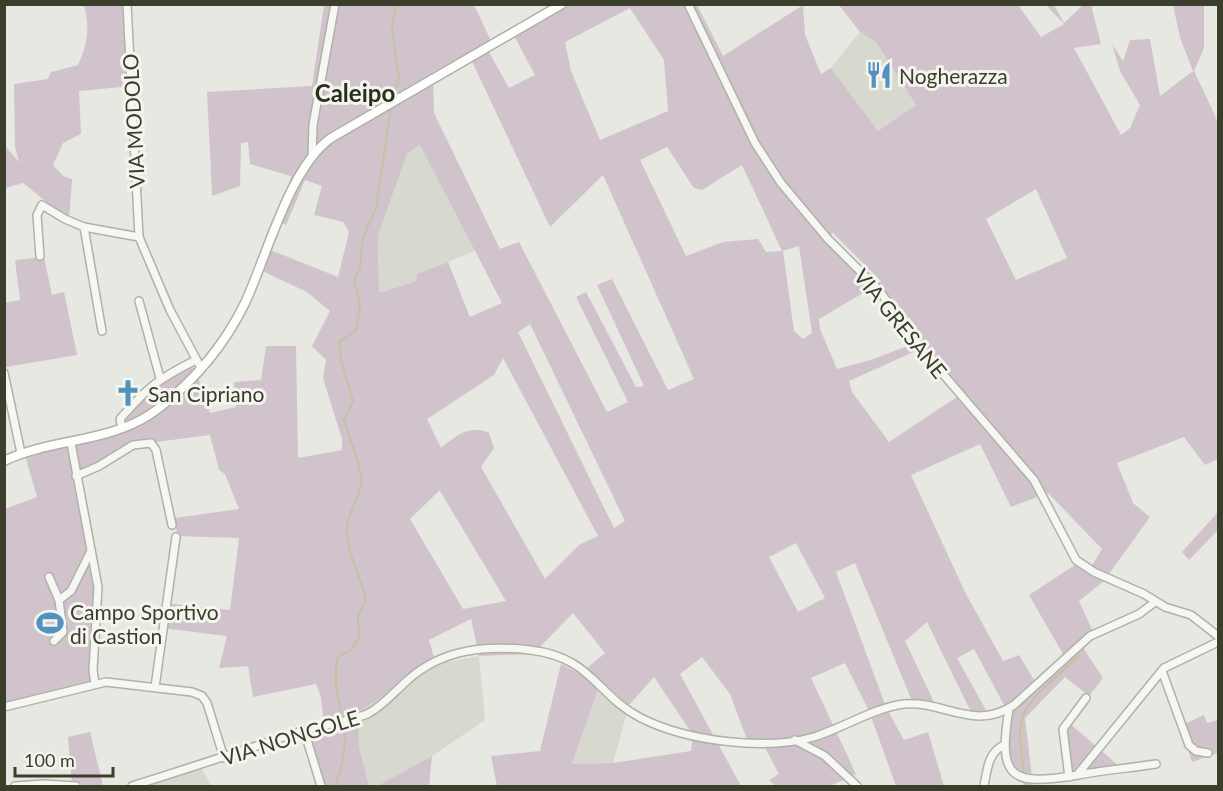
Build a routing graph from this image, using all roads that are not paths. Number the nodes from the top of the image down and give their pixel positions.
1 (127, 4) edge
2 (335, 4) edge
3 (562, 4) edge
4 (688, 4) edge
5 (312, 156) junction
6 (84, 227) junction
7 (139, 237) junction
8 (40, 256) dead end
9 (139, 301) dead end
10 (102, 330) dead end
11 (198, 364) junction
12 (4, 373) edge
13 (160, 378) junction
14 (122, 428) junction
15 (71, 443) junction
16 (21, 453) junction
17 (4, 461) edge
18 (76, 476) junction
19 (172, 525) dead end
20 (176, 537) dead end
21 (91, 550) junction
22 (49, 577) dead end
23 (59, 600) junction
24 (1155, 602) junction
25 (1218, 636) edge
26 (54, 641) dead end
27 (1218, 642) edge
28 (1162, 671) junction
29 (95, 684) junction
30 (155, 687) junction
31 (1086, 698) dead end
32 (4, 707) edge
33 (1009, 709) junction
34 (304, 730) junction
35 (794, 740) junction
36 (1004, 745) junction
37 (1208, 753) dead end
38 (224, 758) junction
39 (1156, 764) dead end
40 (1073, 776) junction
41 (15, 786) edge
42 (76, 786) edge
43 (132, 786) edge
44 (321, 786) edge
45 (857, 786) edge
46 (984, 786) edge

1 - 7 street, VIA MODOLO
2 - 5 street
3 - 5 main road
4 - 24 street, VIA GRESANE
5 - 11 main road
6 - 7 street
6 - 8 street
6 - 10 street
7 - 11 street, VIA MODOLO
9 - 13 street
11 - 13 street
11 - 14 main road
12 - 16 street
13 - 14 street
14 - 15 main road
15 - 16 main road
15 - 18 street
16 - 17 main road
18 - 19 street
18 - 21 street
20 - 30 street
21 - 23 street
21 - 29 street
22 - 23 street
23 - 26 street
24 - 25 street, VIA GRESANE
24 - 33 street, VIA NONGOLE
27 - 28 street
28 - 37 street
28 - 40 street
29 - 30 street
29 - 32 street
30 - 38 street
31 - 40 street
33 - 35 street, VIA NONGOLE
33 - 36 street
34 - 35 street, VIA NONGOLE
34 - 38 street, VIA NONGOLE
34 - 44 street
35 - 45 street
36 - 40 street
36 - 46 street
38 - 43 street, VIA NONGOLE
39 - 40 street
41 - 42 street

